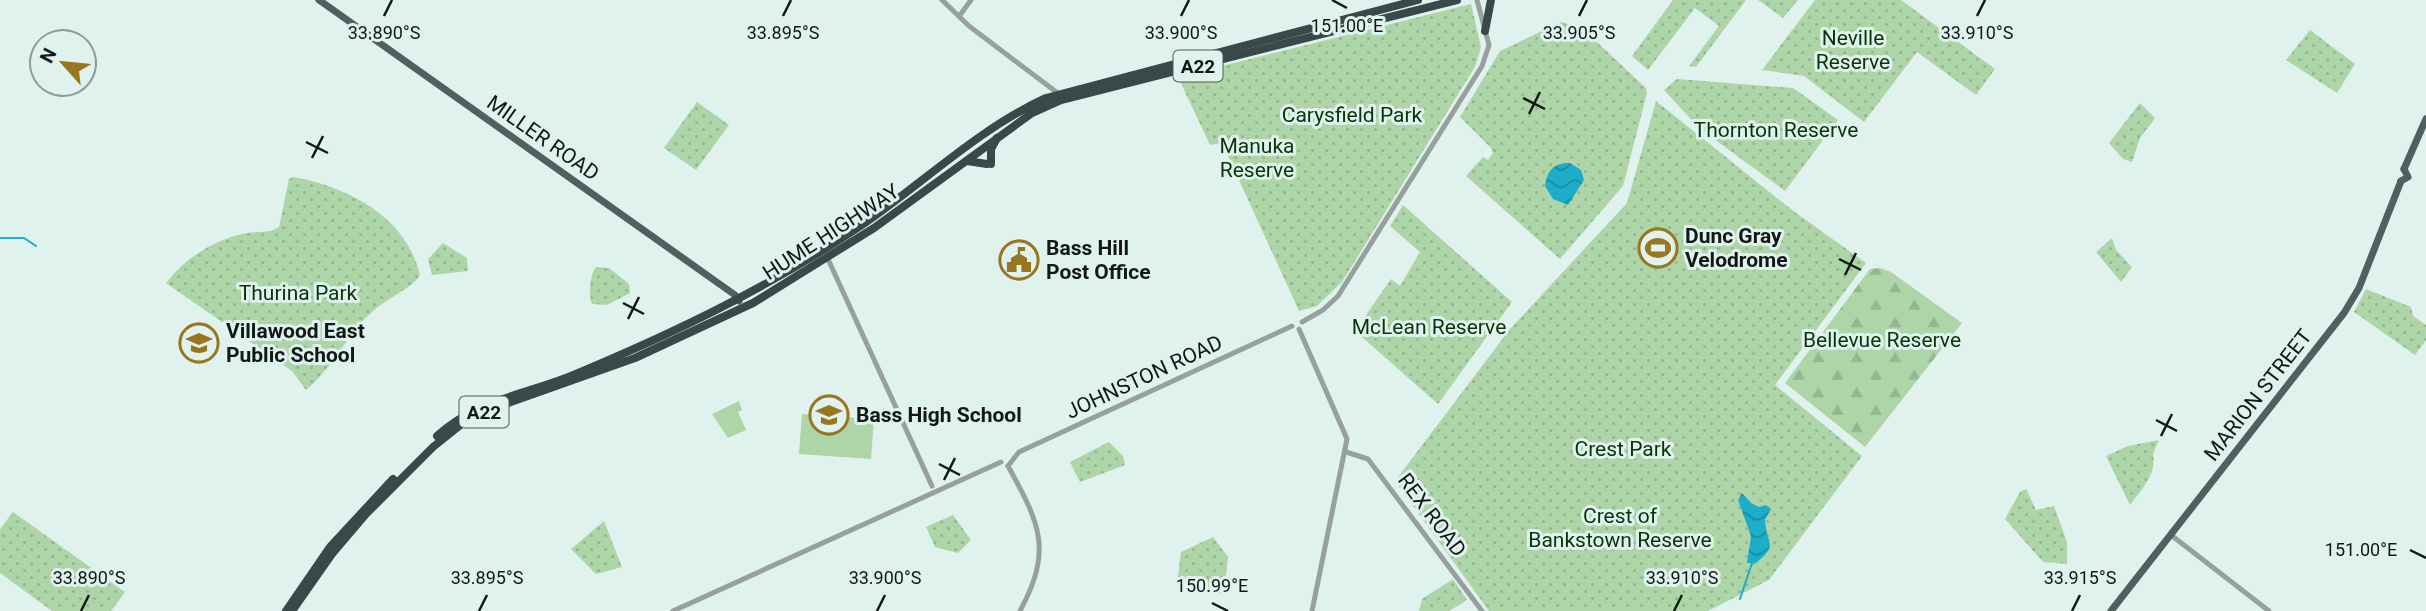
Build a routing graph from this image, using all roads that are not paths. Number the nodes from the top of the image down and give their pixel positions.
1 (319, 0) edge
2 (942, 0) edge
3 (971, 0) edge
4 (1418, 0) edge
5 (1457, 0) edge
6 (1477, 0) edge
7 (1491, 0) edge
8 (960, 15) junction
9 (1485, 31) junction
10 (1059, 97) junction
11 (2426, 119) edge
12 (998, 136) junction
13 (964, 161) junction
14 (826, 253) junction
15 (741, 305) junction
16 (1302, 322) junction
17 (1292, 326) junction
18 (1299, 329) junction
19 (1346, 452) junction
20 (1009, 463) junction
21 (934, 489) junction
22 (2171, 535) junction
23 (286, 611) edge
24 (292, 611) edge
25 (673, 611) edge
26 (1020, 611) edge
27 (1312, 611) edge
28 (1482, 611) edge
29 (2111, 611) edge
30 (2269, 611) edge

1 - 15 main road, MILLER ROAD
2 - 8 street
3 - 8 street
4 - 10 highway, HUME HIGHWAY / A22
5 - 10 highway, HUME HIGHWAY / A22
6 - 9 street
7 - 9 highway
8 - 10 street
9 - 16 street
10 - 12 highway, HUME HIGHWAY / A22
10 - 14 highway, HUME HIGHWAY / A22
11 - 22 main road, MARION STREET
12 - 13 highway, HUME HIGHWAY / A22
12 - 13 highway
13 - 14 highway, HUME HIGHWAY / A22
14 - 15 highway, HUME HIGHWAY / A22
14 - 21 street
15 - 23 highway, HUME HIGHWAY / A22
15 - 24 highway, HUME HIGHWAY / A22
16 - 17 street, JOHNSTON ROAD
16 - 18 street
17 - 18 street
17 - 20 street, JOHNSTON ROAD
18 - 19 street
19 - 27 street
19 - 28 street, REX ROAD
20 - 21 street, JOHNSTON ROAD
20 - 26 street
21 - 25 street
22 - 29 main road, MARION STREET
22 - 30 street

